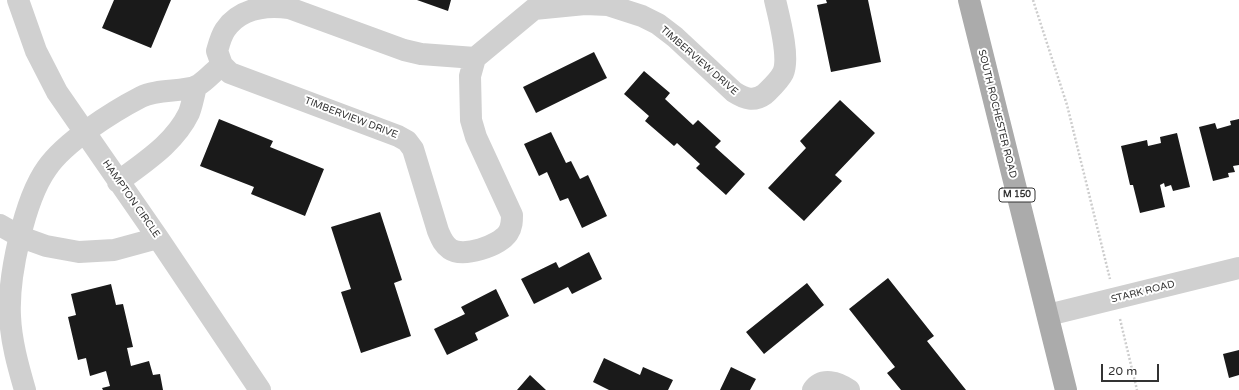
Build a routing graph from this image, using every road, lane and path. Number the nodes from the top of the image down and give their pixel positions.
1 (18, 0) edge
2 (775, 0) edge
3 (969, 0) edge
4 (1033, 0) edge
5 (535, 5) edge
6 (475, 58) junction
7 (222, 64) junction
8 (196, 86) junction
9 (85, 132) junction
10 (118, 182) junction
11 (0, 225) edge
12 (20, 237) junction
13 (158, 238) junction
14 (1239, 268) edge
15 (1115, 298) junction
16 (1048, 315) junction
17 (25, 390) edge
18 (260, 390) edge
19 (813, 390) edge
20 (849, 390) edge
21 (1066, 390) edge
22 (1137, 390) edge

1 - 9 street, HAMPTON CIRCLE
2 - 5 street, TIMBERVIEW DRIVE
3 - 16 main road, SOUTH ROCHESTER ROAD / M 150
4 - 15 path
5 - 6 street, TIMBERVIEW DRIVE
6 - 7 street
6 - 7 street, TIMBERVIEW DRIVE
7 - 8 street
8 - 9 street
8 - 10 street
9 - 10 street, HAMPTON CIRCLE
9 - 12 street
10 - 13 street, HAMPTON CIRCLE
11 - 12 street
12 - 13 street
12 - 17 street
13 - 18 street, HAMPTON CIRCLE
14 - 15 street, STARK ROAD
15 - 16 street, STARK ROAD
15 - 22 path
16 - 21 main road, SOUTH ROCHESTER ROAD / M 150
19 - 20 street

